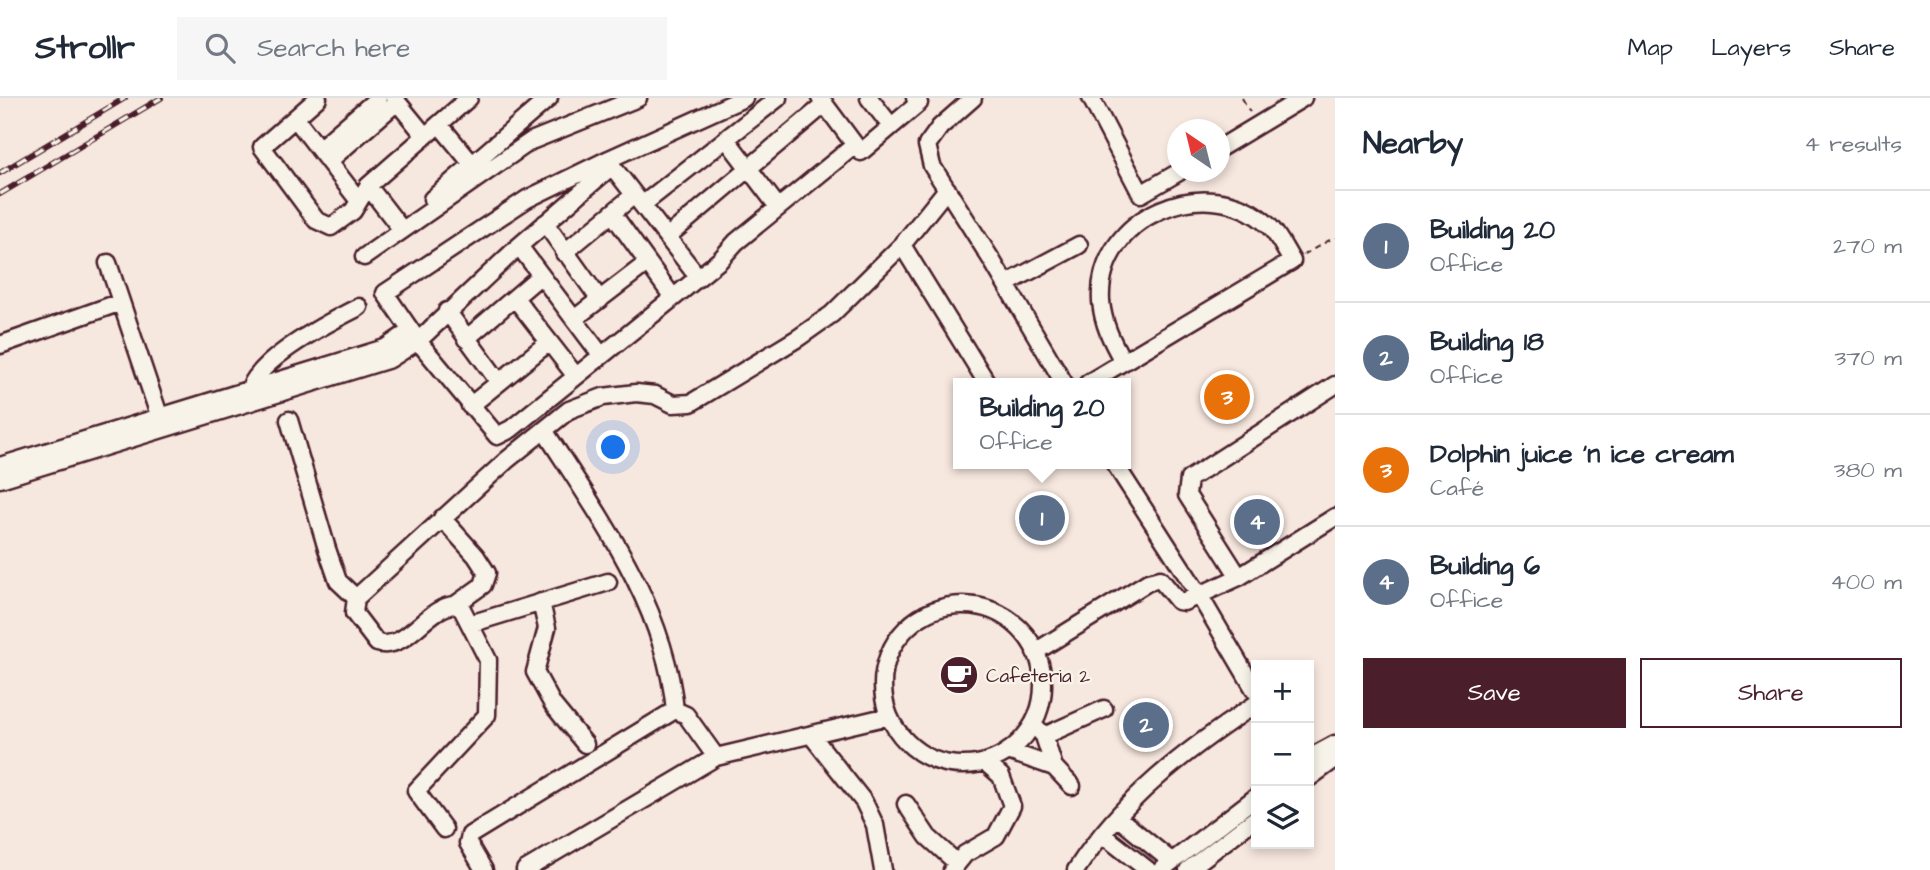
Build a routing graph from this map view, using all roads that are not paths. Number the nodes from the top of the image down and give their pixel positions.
1 (318, 98) edge
2 (378, 98) edge
3 (441, 98) edge
4 (469, 98) edge
5 (638, 98) edge
6 (744, 98) edge
7 (778, 98) edge
8 (869, 98) edge
9 (915, 98) edge
10 (973, 98) edge
11 (1091, 98) edge
12 (1303, 98) edge
13 (395, 100) edge
14 (542, 100) edge
15 (823, 101) edge
16 (452, 112) junction
17 (295, 118) junction
18 (439, 124) junction
19 (891, 126) junction
20 (425, 136) junction
21 (727, 140) junction
22 (1230, 142) edge
23 (855, 145) junction
24 (324, 155) junction
25 (611, 163) junction
26 (472, 164) junction
27 (749, 170) junction
28 (1167, 179) edge
29 (368, 186) junction
30 (947, 189) junction
31 (1140, 194) junction
32 (638, 200) junction
33 (359, 201) junction
34 (778, 207) junction
35 (414, 214) dead end
36 (612, 214) junction
37 (1147, 215) junction
38 (545, 223) junction
39 (402, 230) junction
40 (667, 237) junction
41 (1079, 245) dead end
42 (519, 246) junction
43 (902, 246) junction
44 (564, 253) junction
45 (364, 257) dead end
46 (108, 263) dead end
47 (647, 263) junction
48 (541, 275) junction
49 (698, 277) junction
50 (1006, 284) junction
51 (671, 296) junction
52 (515, 298) junction
53 (600, 300) junction
54 (121, 302) junction
55 (359, 307) dead end
56 (447, 311) junction
57 (574, 319) junction
58 (414, 336) junction
59 (466, 339) junction
60 (550, 342) junction
61 (0, 345) edge
62 (601, 355) junction
63 (1123, 361) junction
64 (575, 375) junction
65 (984, 378) edge
66 (1061, 378) edge
67 (1096, 378) edge
68 (499, 382) junction
69 (1335, 385) edge
70 (249, 390) junction
71 (268, 390) junction
72 (470, 406) junction
73 (157, 409) dead end
74 (289, 420) dead end
75 (544, 430) junction
76 (0, 467) edge
77 (1118, 469) edge
78 (0, 479) edge
79 (1335, 517) edge
80 (442, 518) junction
81 (1239, 577) junction
82 (608, 582) dead end
83 (1198, 593) junction
84 (356, 597) junction
85 (541, 603) junction
86 (455, 605) junction
87 (470, 624) junction
88 (1035, 652) junction
89 (1251, 683) edge
90 (1251, 708) edge
91 (1104, 709) dead end
92 (675, 710) junction
93 (889, 716) junction
94 (1038, 730) junction
95 (811, 736) junction
96 (585, 744) dead end
97 (1335, 744) edge
98 (1008, 751) junction
99 (1314, 755) edge
100 (716, 757) junction
101 (1335, 759) edge
102 (985, 762) junction
103 (1054, 767) junction
104 (1314, 774) edge
105 (1072, 786) dead end
106 (1251, 800) edge
107 (906, 804) dead end
108 (1117, 817) junction
109 (1251, 822) edge
110 (444, 829) dead end
111 (1102, 835) junction
112 (1166, 865) edge
113 (955, 867) edge
114 (484, 870) edge
115 (525, 870) edge
116 (883, 870) edge
117 (1076, 870) edge
118 (1148, 870) edge
119 (1188, 870) edge

1 - 17 street
2 - 24 street
3 - 16 street
4 - 16 street
5 - 39 street
6 - 25 street
7 - 21 street
8 - 19 street
9 - 19 street
10 - 30 street
11 - 31 street
12 - 22 street
13 - 20 street
13 - 24 street
14 - 26 street
15 - 23 street
15 - 27 street
16 - 18 street
17 - 24 street
17 - 33 street
18 - 20 street
18 - 26 street
19 - 23 street
20 - 29 street
21 - 27 street
21 - 32 street
23 - 34 street
24 - 33 street
25 - 32 street
25 - 38 street
25 - 58 street
26 - 35 street
27 - 34 street
27 - 40 street
28 - 31 street
29 - 33 street
29 - 39 street
30 - 43 street
30 - 50 street
31 - 37 street
32 - 36 street
32 - 40 street
34 - 49 street
36 - 44 street
36 - 47 street
37 - 63 street
37 - 63 street
38 - 42 street
38 - 44 street
39 - 45 street
40 - 49 street
41 - 50 street
42 - 48 street
42 - 56 street
43 - 65 street
43 - 75 street
44 - 53 street
46 - 54 street
47 - 51 street
47 - 53 street
48 - 52 street
48 - 57 street
49 - 51 street
50 - 66 street
51 - 62 street
52 - 59 street
52 - 60 street
53 - 57 street
54 - 61 street
54 - 73 street
55 - 70 street
56 - 58 street
56 - 59 street
57 - 62 street
58 - 71 street
58 - 72 street
59 - 68 street
60 - 64 street
60 - 68 street
62 - 64 street
63 - 67 street
64 - 72 street
68 - 72 street
69 - 81 street
70 - 71 street
70 - 76 street
71 - 78 street
74 - 84 street
75 - 80 street
75 - 92 street
77 - 83 street
79 - 81 street
80 - 84 street
80 - 86 street
81 - 83 street
82 - 85 street
83 - 88 street
83 - 89 street
84 - 86 street
85 - 87 street
85 - 96 street
86 - 87 street
87 - 110 street
88 - 93 street
88 - 94 street
90 - 108 street
91 - 94 street
92 - 100 street
92 - 114 street
93 - 95 street
93 - 102 street
94 - 98 street
94 - 103 street
95 - 100 street
95 - 116 street
97 - 99 street
98 - 102 street
98 - 103 street
100 - 115 street
101 - 104 street
102 - 113 street
103 - 105 street
106 - 112 street
107 - 113 street
108 - 111 street
108 - 112 street
109 - 119 street
111 - 117 street
111 - 118 street

